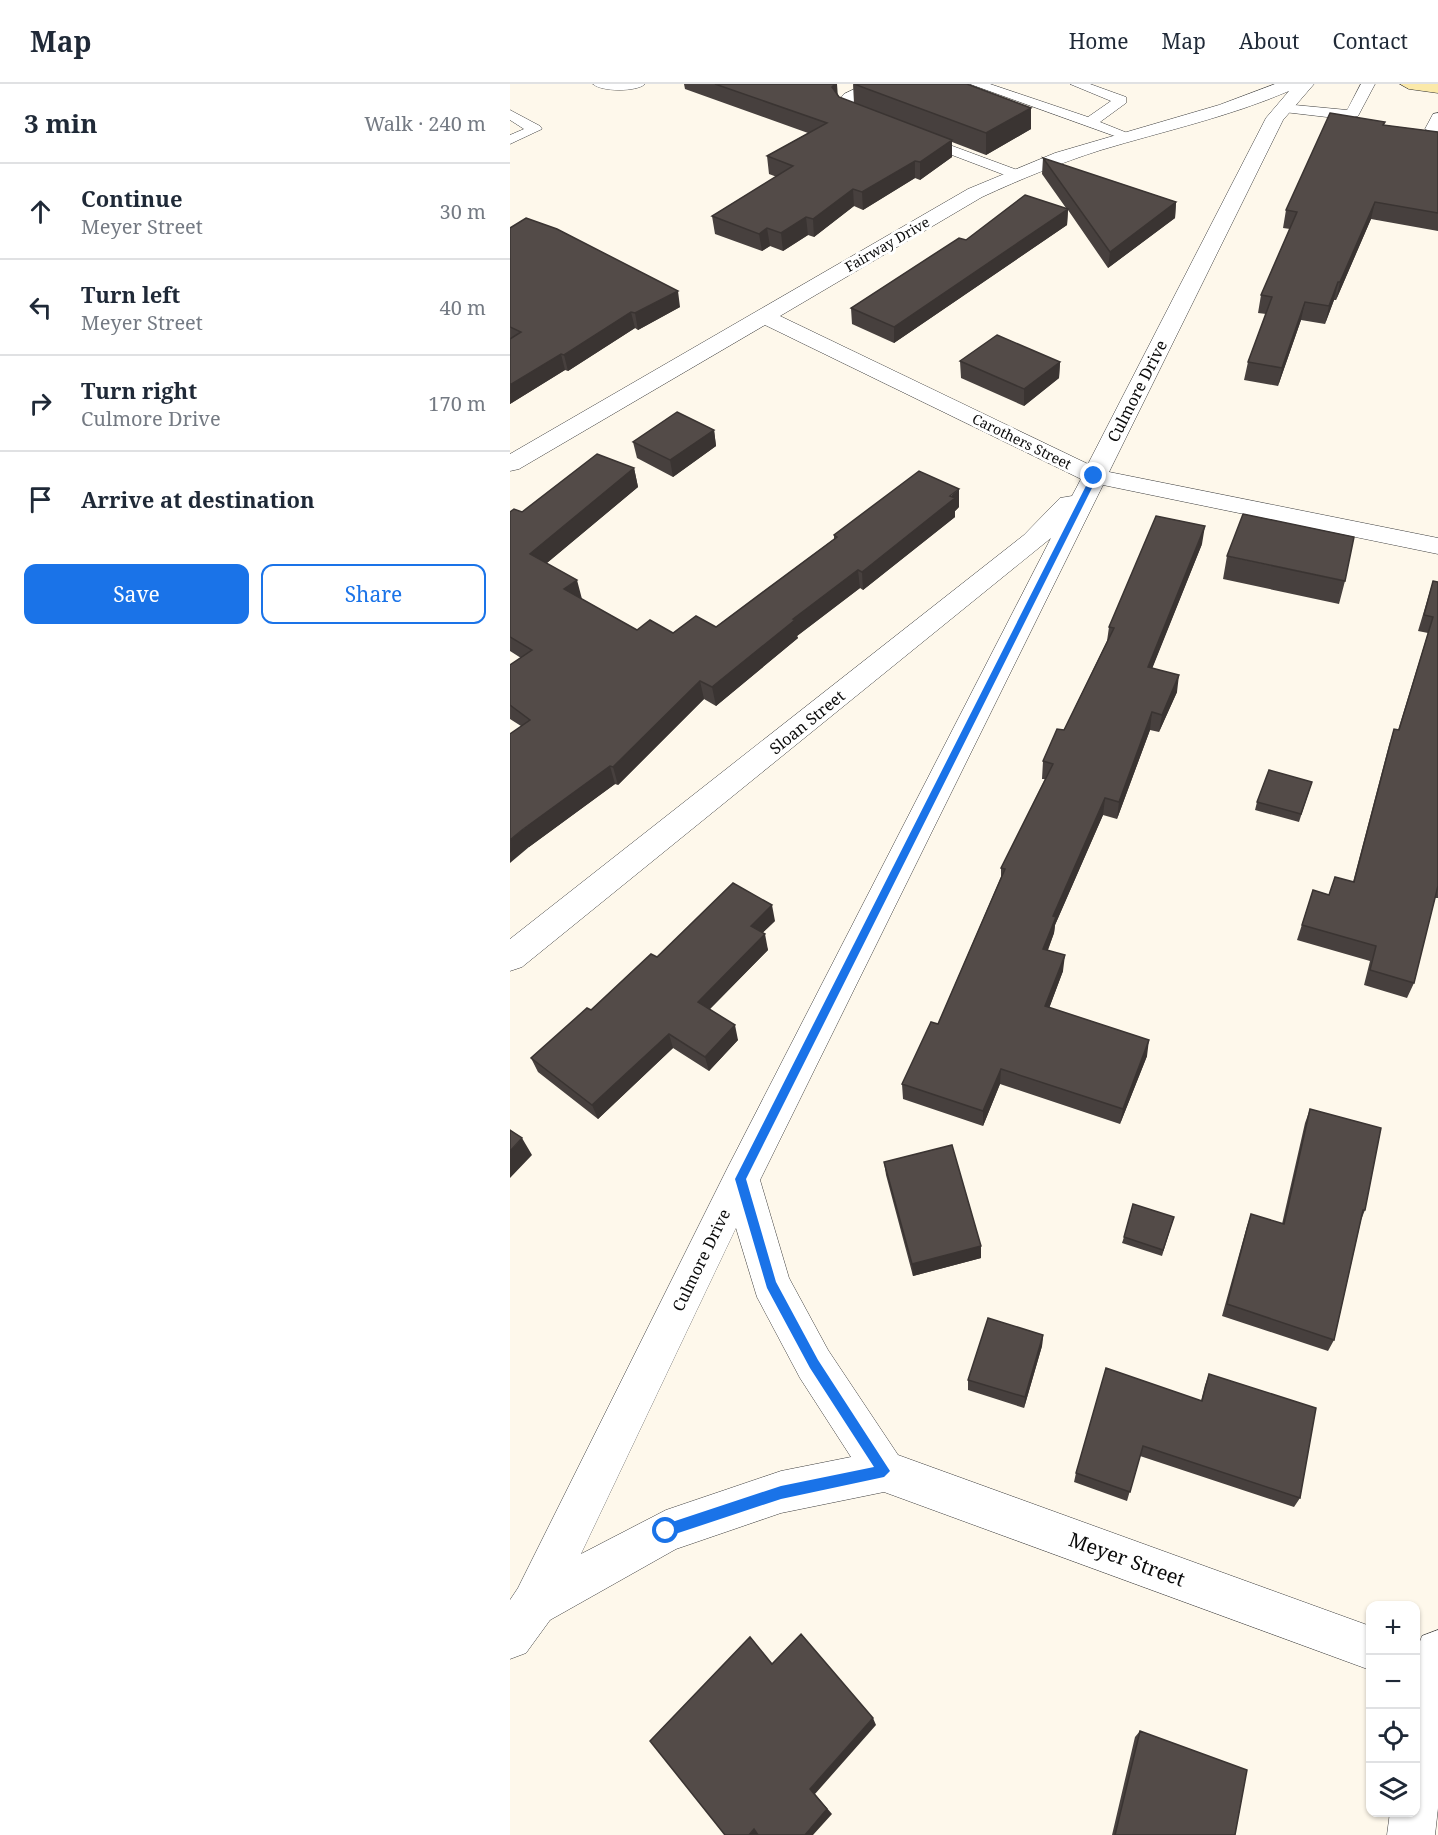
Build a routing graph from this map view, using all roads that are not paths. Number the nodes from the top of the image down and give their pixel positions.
1 (600, 84) edge
2 (638, 84) edge
3 (876, 84) edge
4 (977, 84) edge
5 (1305, 84) edge
6 (1368, 84) edge
7 (1409, 84) edge
8 (1438, 88) edge
9 (1084, 89) edge
10 (1287, 96) edge
11 (510, 114) edge
12 (1438, 117) edge
13 (1089, 123) junction
14 (888, 125) edge
15 (1438, 131) edge
16 (909, 134) edge
17 (1128, 136) junction
18 (510, 140) edge
19 (1015, 174) junction
20 (764, 316) junction
21 (510, 464) edge
22 (1094, 476) junction
23 (1438, 546) edge
24 (510, 958) edge
25 (741, 1179) junction
26 (884, 1471) junction
27 (522, 1620) edge
28 (1366, 1646) edge
29 (1432, 1665) edge
30 (1420, 1769) edge
31 (1413, 1817) edge
32 (1411, 1835) edge

1 - 2 lane
3 - 14 lane
4 - 13 lane
5 - 10 street, Culmore Drive
6 - 10 lane
7 - 8 main road
9 - 13 lane
10 - 17 street, Fairway Drive
10 - 22 street, Culmore Drive
11 - 18 lane
12 - 15 lane
13 - 17 lane
16 - 19 lane
17 - 19 street, Fairway Drive
19 - 20 street, Fairway Drive
20 - 21 street, Fairway Drive
20 - 22 street, Carothers Street
22 - 23 street, Carothers Street
22 - 24 street, Sloan Street
22 - 25 street, Culmore Drive
25 - 26 street
25 - 27 street, Culmore Drive
26 - 27 street
26 - 28 street, Meyer Street
29 - 30 street
31 - 32 street

